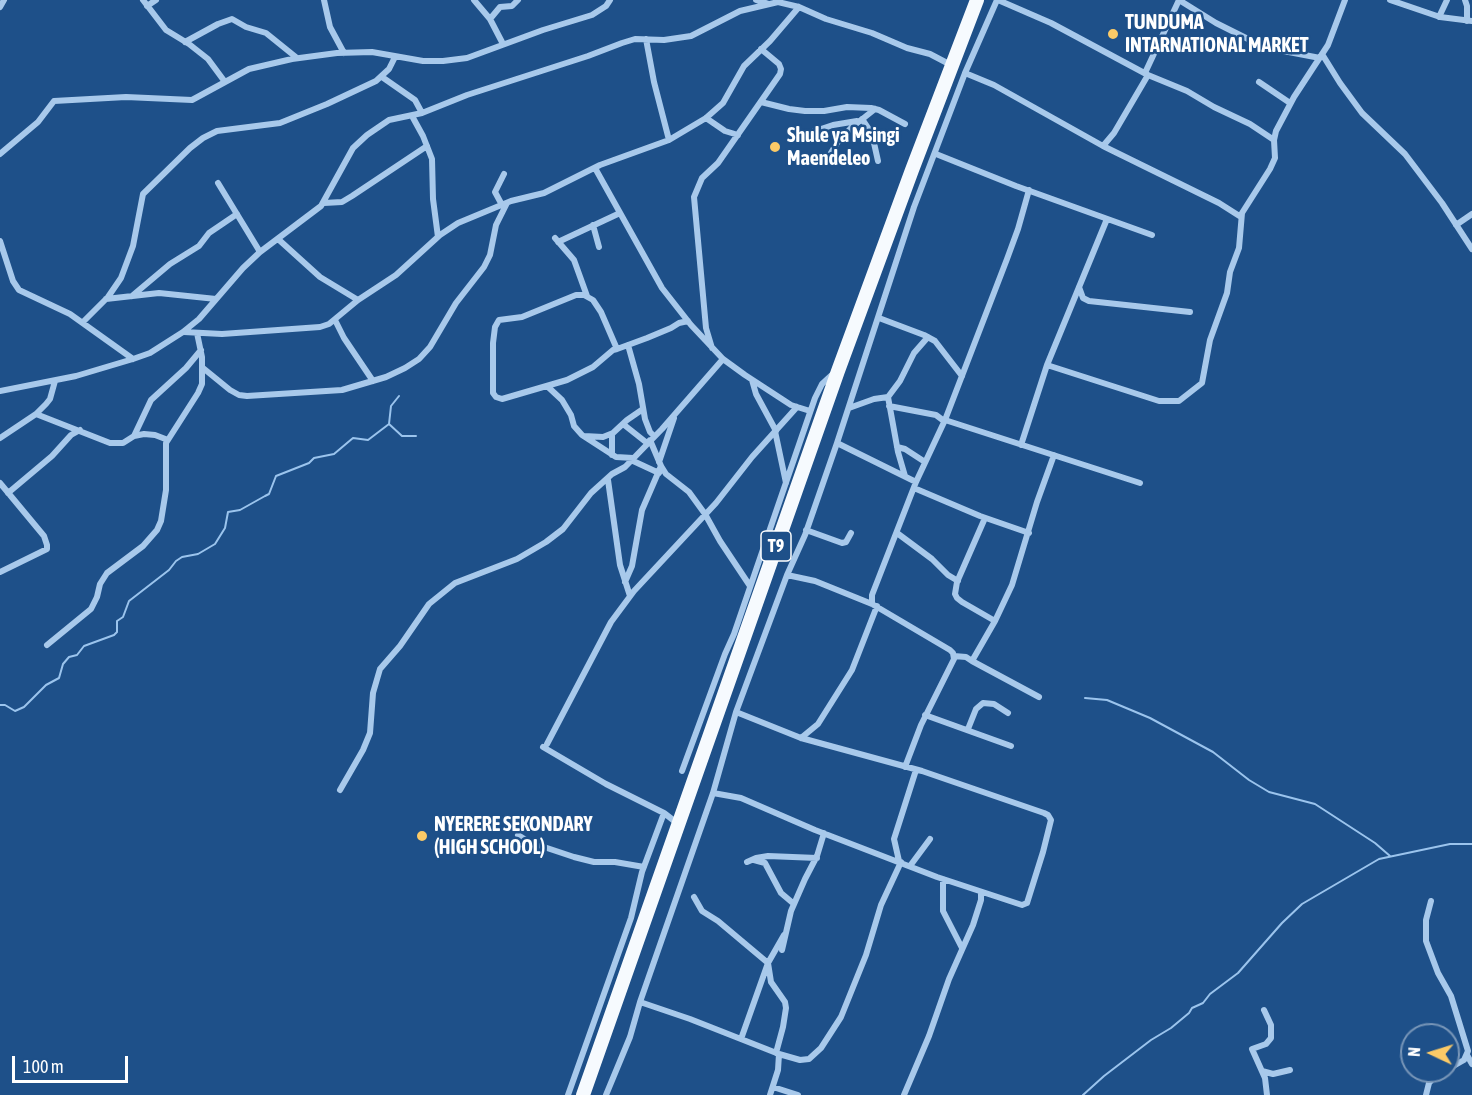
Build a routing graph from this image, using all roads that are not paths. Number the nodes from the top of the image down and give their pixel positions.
1 (4, 0) edge
2 (156, 0) edge
3 (324, 0) edge
4 (474, 0) edge
5 (518, 0) edge
6 (610, 0) edge
7 (756, 0) edge
8 (977, 0) edge
9 (997, 0) edge
10 (1179, 0) edge
11 (1345, 0) edge
12 (1390, 0) edge
13 (1447, 0) edge
14 (1465, 0) edge
15 (778, 1) edge
16 (145, 3) edge
17 (770, 4) junction
18 (0, 7) edge
19 (799, 7) junction
20 (1439, 17) junction
21 (490, 20) junction
22 (1469, 21) edge
23 (646, 39) junction
24 (185, 42) junction
25 (503, 44) junction
26 (760, 49) junction
27 (344, 53) junction
28 (1321, 56) junction
29 (395, 57) junction
30 (297, 58) junction
31 (951, 65) junction
32 (965, 73) junction
33 (1147, 74) junction
34 (382, 77) junction
35 (225, 82) junction
36 (1259, 82) dead end
37 (761, 102) junction
38 (1290, 103) junction
39 (875, 109) junction
40 (422, 113) junction
41 (412, 116) junction
42 (706, 118) junction
43 (861, 120) junction
44 (905, 124) dead end
45 (738, 135) junction
46 (803, 135) dead end
47 (1274, 140) junction
48 (669, 141) junction
49 (427, 146) junction
50 (1103, 146) junction
51 (0, 154) edge
52 (936, 154) junction
53 (878, 160) dead end
54 (826, 161) dead end
55 (595, 168) junction
56 (912, 170) junction
57 (504, 174) dead end
58 (927, 176) junction
59 (218, 183) dead end
60 (1029, 190) junction
61 (900, 201) junction
62 (324, 203) junction
63 (505, 204) junction
64 (914, 207) junction
65 (621, 213) junction
66 (237, 214) junction
67 (1472, 214) edge
68 (1241, 217) junction
69 (1107, 219) junction
70 (593, 225) junction
71 (1456, 225) junction
72 (1152, 236) dead end
73 (438, 237) junction
74 (278, 239) junction
75 (0, 241) edge
76 (599, 247) dead end
77 (1472, 249) edge
78 (260, 252) junction
79 (1079, 286) junction
80 (132, 296) junction
81 (587, 296) junction
82 (106, 299) junction
83 (216, 299) junction
84 (358, 300) junction
85 (1190, 312) dead end
86 (879, 318) junction
87 (335, 320) junction
88 (688, 321) junction
89 (83, 322) junction
90 (183, 332) junction
91 (196, 333) junction
92 (928, 337) junction
93 (628, 345) junction
94 (712, 348) junction
95 (618, 349) junction
96 (201, 350) junction
97 (133, 359) junction
98 (723, 359) junction
99 (1047, 365) junction
100 (203, 368) junction
101 (838, 371) junction
102 (962, 376) junction
103 (752, 380) junction
104 (55, 381) junction
105 (373, 381) junction
106 (547, 386) junction
107 (0, 391) edge
108 (888, 397) junction
109 (889, 406) junction
110 (797, 407) junction
111 (849, 408) junction
112 (643, 409) junction
113 (810, 411) junction
114 (36, 414) junction
115 (675, 414) junction
116 (945, 420) junction
117 (623, 424) junction
118 (80, 430) junction
119 (776, 431) junction
120 (612, 434) junction
121 (134, 436) junction
122 (584, 436) junction
123 (0, 438) edge
124 (168, 440) junction
125 (651, 440) junction
126 (837, 443) junction
127 (1021, 444) junction
128 (897, 447) junction
129 (612, 455) junction
130 (1054, 455) junction
131 (632, 459) junction
132 (925, 462) junction
133 (660, 467) junction
134 (905, 476) junction
135 (608, 480) junction
136 (0, 483) edge
137 (1140, 483) dead end
138 (786, 484) junction
139 (915, 485) junction
140 (8, 493) junction
141 (705, 514) junction
142 (986, 518) junction
143 (806, 530) junction
144 (851, 533) dead end
145 (897, 533) junction
146 (1029, 533) junction
147 (0, 572) edge
148 (787, 575) junction
149 (958, 581) junction
150 (625, 582) junction
151 (750, 586) junction
152 (630, 596) junction
153 (874, 605) junction
154 (995, 621) junction
155 (47, 645) dead end
156 (954, 656) junction
157 (972, 661) junction
158 (1039, 698) dead end
159 (736, 712) junction
160 (1008, 713) dead end
161 (925, 715) junction
162 (968, 729) junction
163 (801, 738) junction
164 (1011, 746) dead end
165 (905, 767) junction
166 (916, 770) junction
167 (682, 771) dead end
168 (340, 790) dead end
169 (713, 793) junction
170 (664, 813) junction
171 (677, 823) junction
172 (825, 833) junction
173 (518, 835) dead end
174 (930, 839) dead end
175 (817, 858) junction
176 (900, 861) junction
177 (910, 866) junction
178 (644, 867) junction
179 (943, 879) junction
180 (981, 892) junction
181 (694, 897) dead end
182 (1431, 901) dead end
183 (795, 904) junction
184 (785, 933) junction
185 (962, 948) junction
186 (782, 950) dead end
187 (768, 963) junction
188 (640, 1002) junction
189 (1264, 1010) dead end
190 (741, 1039) junction
191 (777, 1053) junction
192 (1467, 1055) junction
193 (1460, 1062) edge
194 (1472, 1064) edge
195 (1290, 1070) dead end
196 (1262, 1071) junction
197 (773, 1087) junction
198 (568, 1095) edge
199 (583, 1095) edge
200 (606, 1095) edge
201 (770, 1095) edge
202 (798, 1095) edge
203 (904, 1095) edge
204 (1268, 1095) edge

1 - 18 street
2 - 16 street
3 - 27 street
4 - 21 street
5 - 21 street
6 - 25 street
7 - 17 street
8 - 31 highway, T9
9 - 32 street
9 - 33 street
10 - 28 street
10 - 33 street
11 - 28 street
12 - 20 street
13 - 20 street
14 - 22 street
15 - 17 street
15 - 19 street
16 - 24 street
17 - 23 street
19 - 26 street
19 - 31 street
20 - 22 street
21 - 25 street
23 - 40 street
23 - 48 street
24 - 30 street
24 - 35 street
25 - 29 street
26 - 37 street
26 - 42 street
27 - 29 street
27 - 30 street
28 - 38 street
28 - 71 street
29 - 34 street
30 - 35 street
31 - 56 highway, T9
32 - 50 street
32 - 52 street
33 - 47 street
33 - 50 street
34 - 40 street
34 - 82 street
35 - 51 street
36 - 38 street
37 - 39 street
37 - 45 street
38 - 47 street
39 - 43 street
39 - 44 street
40 - 41 street
41 - 49 street
41 - 62 street
42 - 45 street
42 - 48 street
43 - 46 street
43 - 53 street
43 - 54 street
45 - 94 street
47 - 68 street
48 - 55 street
49 - 62 street
49 - 73 street
50 - 68 street
52 - 58 street
52 - 60 street
55 - 63 street
55 - 65 street
56 - 58 street
56 - 61 highway, T9
57 - 63 street
58 - 64 street
59 - 66 street
60 - 69 street
60 - 102 street
61 - 64 street
61 - 101 highway, T9
62 - 74 street
63 - 73 street
63 - 105 street
64 - 86 street
65 - 70 street
65 - 88 street
66 - 78 street
66 - 80 street
67 - 71 street
68 - 99 street
69 - 72 street
69 - 79 street
70 - 76 street
70 - 81 street
71 - 77 street
73 - 84 street
74 - 78 street
74 - 84 street
75 - 89 street
78 - 83 street
79 - 85 street
79 - 99 street
80 - 82 street
80 - 83 street
81 - 95 street
81 - 106 street
82 - 89 street
83 - 90 street
84 - 87 street
86 - 92 street
86 - 111 street
87 - 91 street
87 - 105 street
88 - 93 street
88 - 94 street
89 - 97 street
90 - 91 street
90 - 97 street
91 - 96 street
92 - 102 street
92 - 108 street
93 - 95 street
93 - 112 street
94 - 98 street
95 - 106 street
96 - 100 street
96 - 121 street
97 - 104 street
98 - 103 street
98 - 115 street
99 - 127 street
100 - 105 street
100 - 124 street
101 - 113 street
101 - 171 highway, T9
102 - 116 street
103 - 110 street
103 - 119 street
104 - 107 street
104 - 114 street
106 - 122 street
108 - 109 street
108 - 111 street
109 - 116 street
109 - 128 street
110 - 113 street
110 - 119 street
111 - 126 street
112 - 117 street
112 - 125 street
113 - 138 street
114 - 118 street
114 - 123 street
115 - 125 street
115 - 133 street
116 - 127 street
116 - 132 street
117 - 120 street
117 - 125 street
118 - 121 street
118 - 140 street
119 - 138 street
119 - 141 street
120 - 122 street
120 - 129 street
121 - 124 street
122 - 129 street
124 - 155 street
125 - 131 street
125 - 133 street
126 - 134 street
126 - 143 street
127 - 130 street
128 - 132 street
128 - 134 street
129 - 131 street
130 - 137 street
130 - 146 street
131 - 133 street
131 - 135 street
132 - 139 street
133 - 141 street
133 - 150 street
134 - 139 street
135 - 150 street
135 - 168 street
136 - 140 street
138 - 151 street
139 - 142 street
139 - 145 street
140 - 147 street
141 - 151 street
141 - 152 street
142 - 146 street
142 - 149 street
143 - 144 street
143 - 148 street
145 - 149 street
145 - 153 street
146 - 154 street
148 - 153 street
148 - 159 street
149 - 154 street
150 - 152 street
151 - 167 street
152 - 170 street
153 - 156 street
153 - 163 street
154 - 157 street
156 - 157 street
156 - 161 street
157 - 158 street
159 - 163 street
159 - 169 street
160 - 162 street
161 - 162 street
161 - 165 street
162 - 164 street
163 - 165 street
165 - 166 street
166 - 176 street
166 - 180 street
169 - 172 street
169 - 188 street
170 - 171 street
170 - 178 street
171 - 199 highway, T9
172 - 175 street
172 - 176 street
173 - 178 street
174 - 177 street
175 - 183 street
175 - 183 street
176 - 177 street
176 - 191 street
177 - 179 street
178 - 198 street
179 - 180 street
179 - 185 street
180 - 185 street
181 - 187 street
182 - 192 street
183 - 184 street
184 - 186 street
184 - 187 street
185 - 203 street
187 - 190 street
187 - 191 street
188 - 190 street
188 - 200 street
189 - 196 street
190 - 191 street
191 - 197 street
192 - 193 street
192 - 194 street
195 - 196 street
196 - 204 street
197 - 201 street
197 - 202 street

